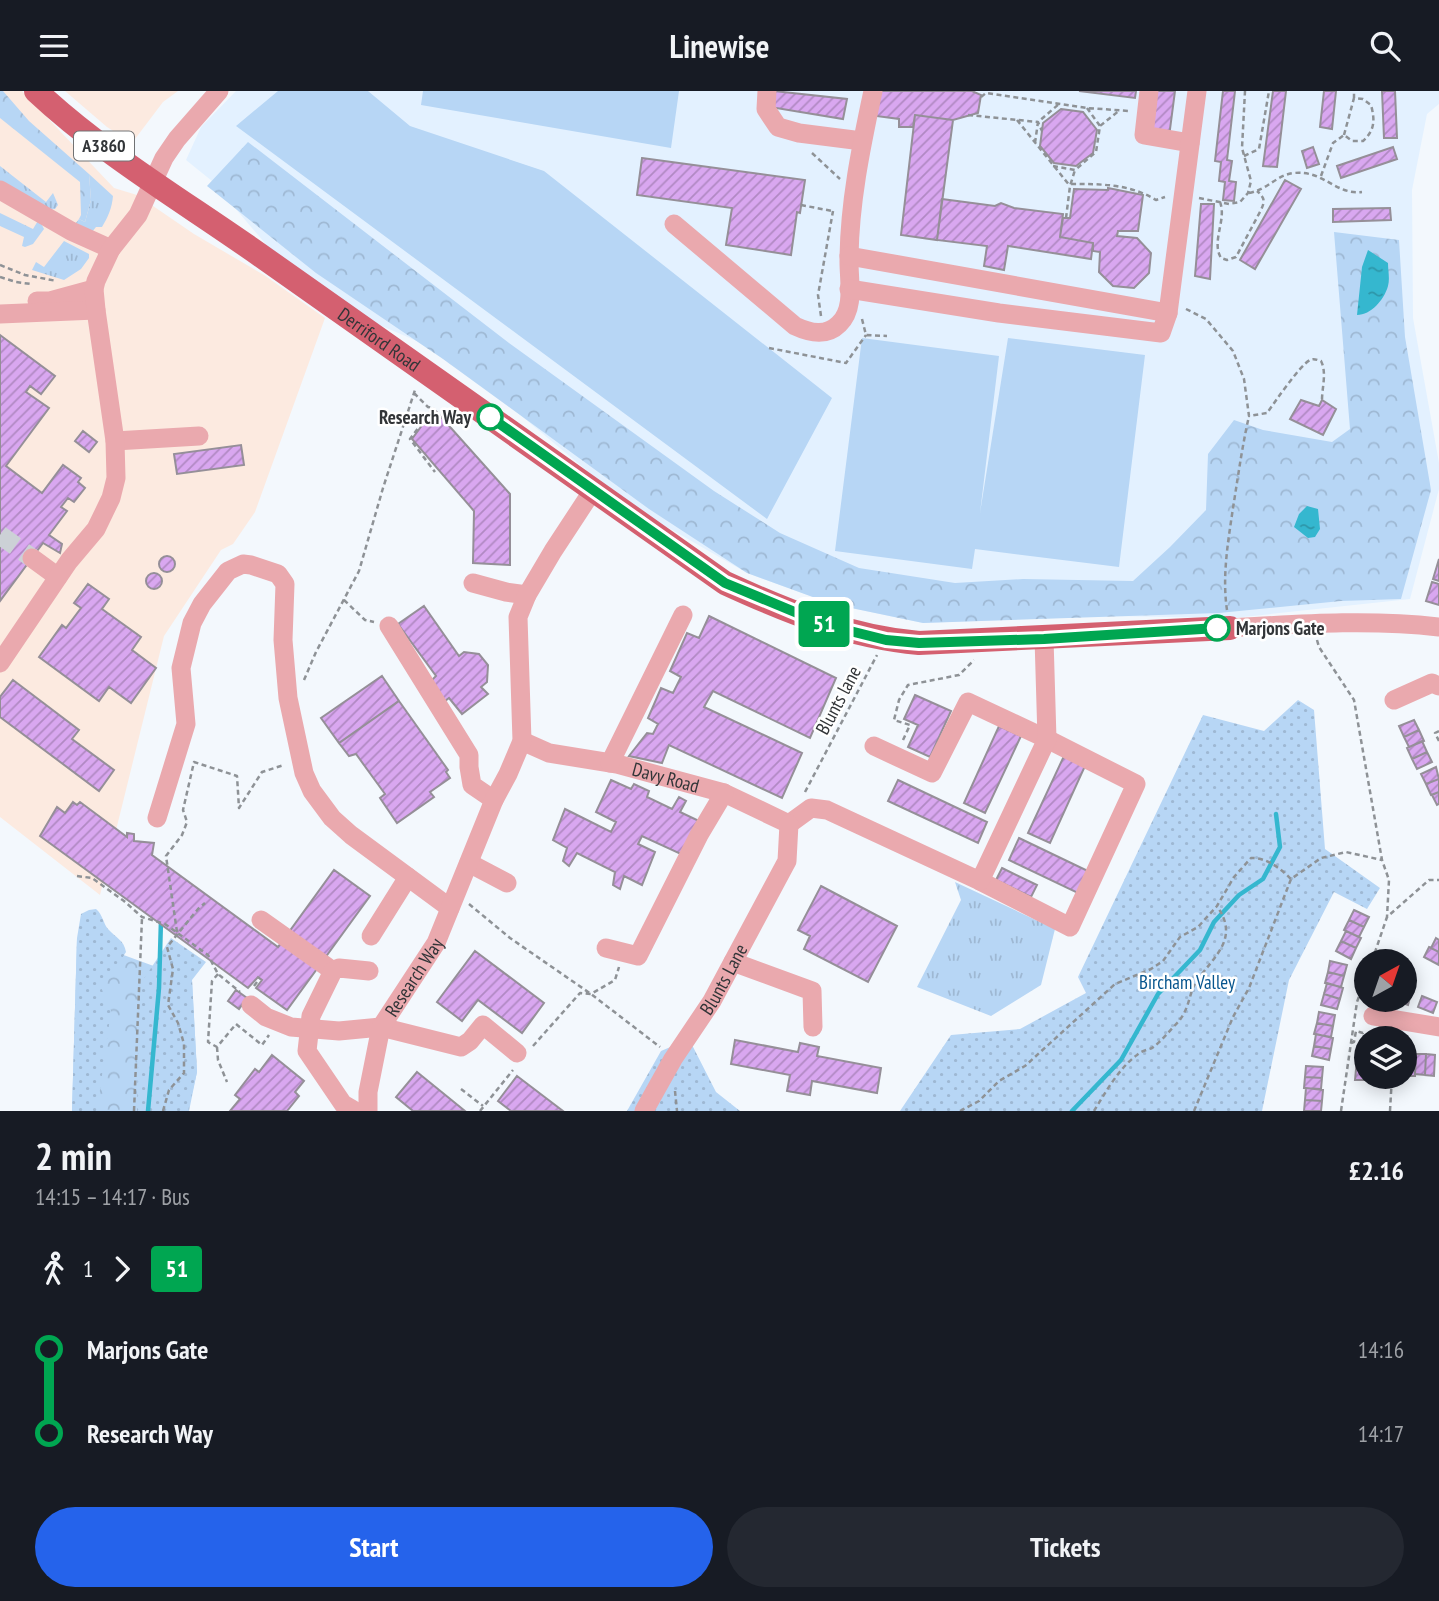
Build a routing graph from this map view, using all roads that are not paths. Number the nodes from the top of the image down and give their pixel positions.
1 (36, 91) edge
2 (219, 91) edge
3 (767, 91) edge
4 (873, 91) edge
5 (1149, 91) edge
6 (1197, 91) edge
7 (862, 141) junction
8 (1191, 143) junction
9 (153, 182) junction
10 (0, 190) edge
11 (674, 225) dead end
12 (111, 250) junction
13 (849, 256) junction
14 (94, 289) junction
15 (857, 290) junction
16 (0, 300) edge
17 (1169, 307) junction
18 (96, 310) junction
19 (0, 314) edge
20 (199, 436) dead end
21 (115, 441) junction
22 (593, 490) junction
23 (32, 558) tunnel mouth
24 (58, 577) junction
25 (474, 583) dead end
26 (527, 595) junction
27 (683, 615) dead end
28 (389, 626) road end
29 (1439, 627) edge
30 (1230, 628) joint
31 (1044, 639) junction
32 (0, 663) edge
33 (1439, 686) edge
34 (1394, 700) dead end
35 (1047, 739) junction
36 (522, 741) junction
37 (874, 746) dead end
38 (610, 763) junction
39 (724, 793) junction
40 (494, 800) junction
41 (157, 818) dead end
42 (789, 832) junction
43 (468, 863) junction
44 (408, 877) junction
45 (980, 881) junction
46 (507, 883) dead end
47 (453, 900) junction
48 (261, 920) dead end
49 (371, 936) dead end
50 (615, 951) road end
51 (733, 962) junction
52 (333, 971) junction
53 (369, 971) dead end
54 (253, 995) road end
55 (1368, 1025) road end
56 (381, 1027) junction
57 (813, 1027) dead end
58 (1439, 1027) edge
59 (310, 1030) junction
60 (517, 1053) dead end
61 (355, 1111) edge
62 (368, 1111) edge
63 (644, 1111) edge

1 - 9 main road, Derriford Road / A3860
2 - 9 street
3 - 7 street
4 - 7 street
5 - 8 street
6 - 8 street
7 - 13 street
8 - 17 street
9 - 12 street
9 - 22 main road, Derriford Road / A3860
10 - 12 street
11 - 15 street
12 - 14 street
13 - 15 street
13 - 17 street
14 - 16 street
14 - 18 street
15 - 17 street
18 - 19 street
18 - 21 street
20 - 21 street
21 - 24 street
22 - 26 street, Research Way
22 - 31 main road, Derriford Road / A3860
23 - 24 street
24 - 32 street
25 - 26 street
26 - 36 street, Research Way
27 - 38 street
28 - 40 street
29 - 30 street
30 - 31 main road, A3860
31 - 35 street
33 - 34 street
35 - 37 street
35 - 45 street
35 - 45 street
36 - 38 street, Davy Road
36 - 40 street, Research Way
38 - 39 street, Davy Road
39 - 42 street, Davy Road
39 - 50 street
40 - 43 street, Research Way
41 - 44 street
42 - 45 street
42 - 51 street, Blunts Lane
43 - 46 street
43 - 47 street, Research Way
44 - 47 street
44 - 49 street
47 - 56 street, Research Way
48 - 52 street
51 - 57 street
51 - 63 street, Blunts Lane
52 - 53 street
52 - 59 street
54 - 59 street, Research Way
55 - 58 street
56 - 59 street, Research Way
56 - 60 street
56 - 62 street
59 - 61 street

